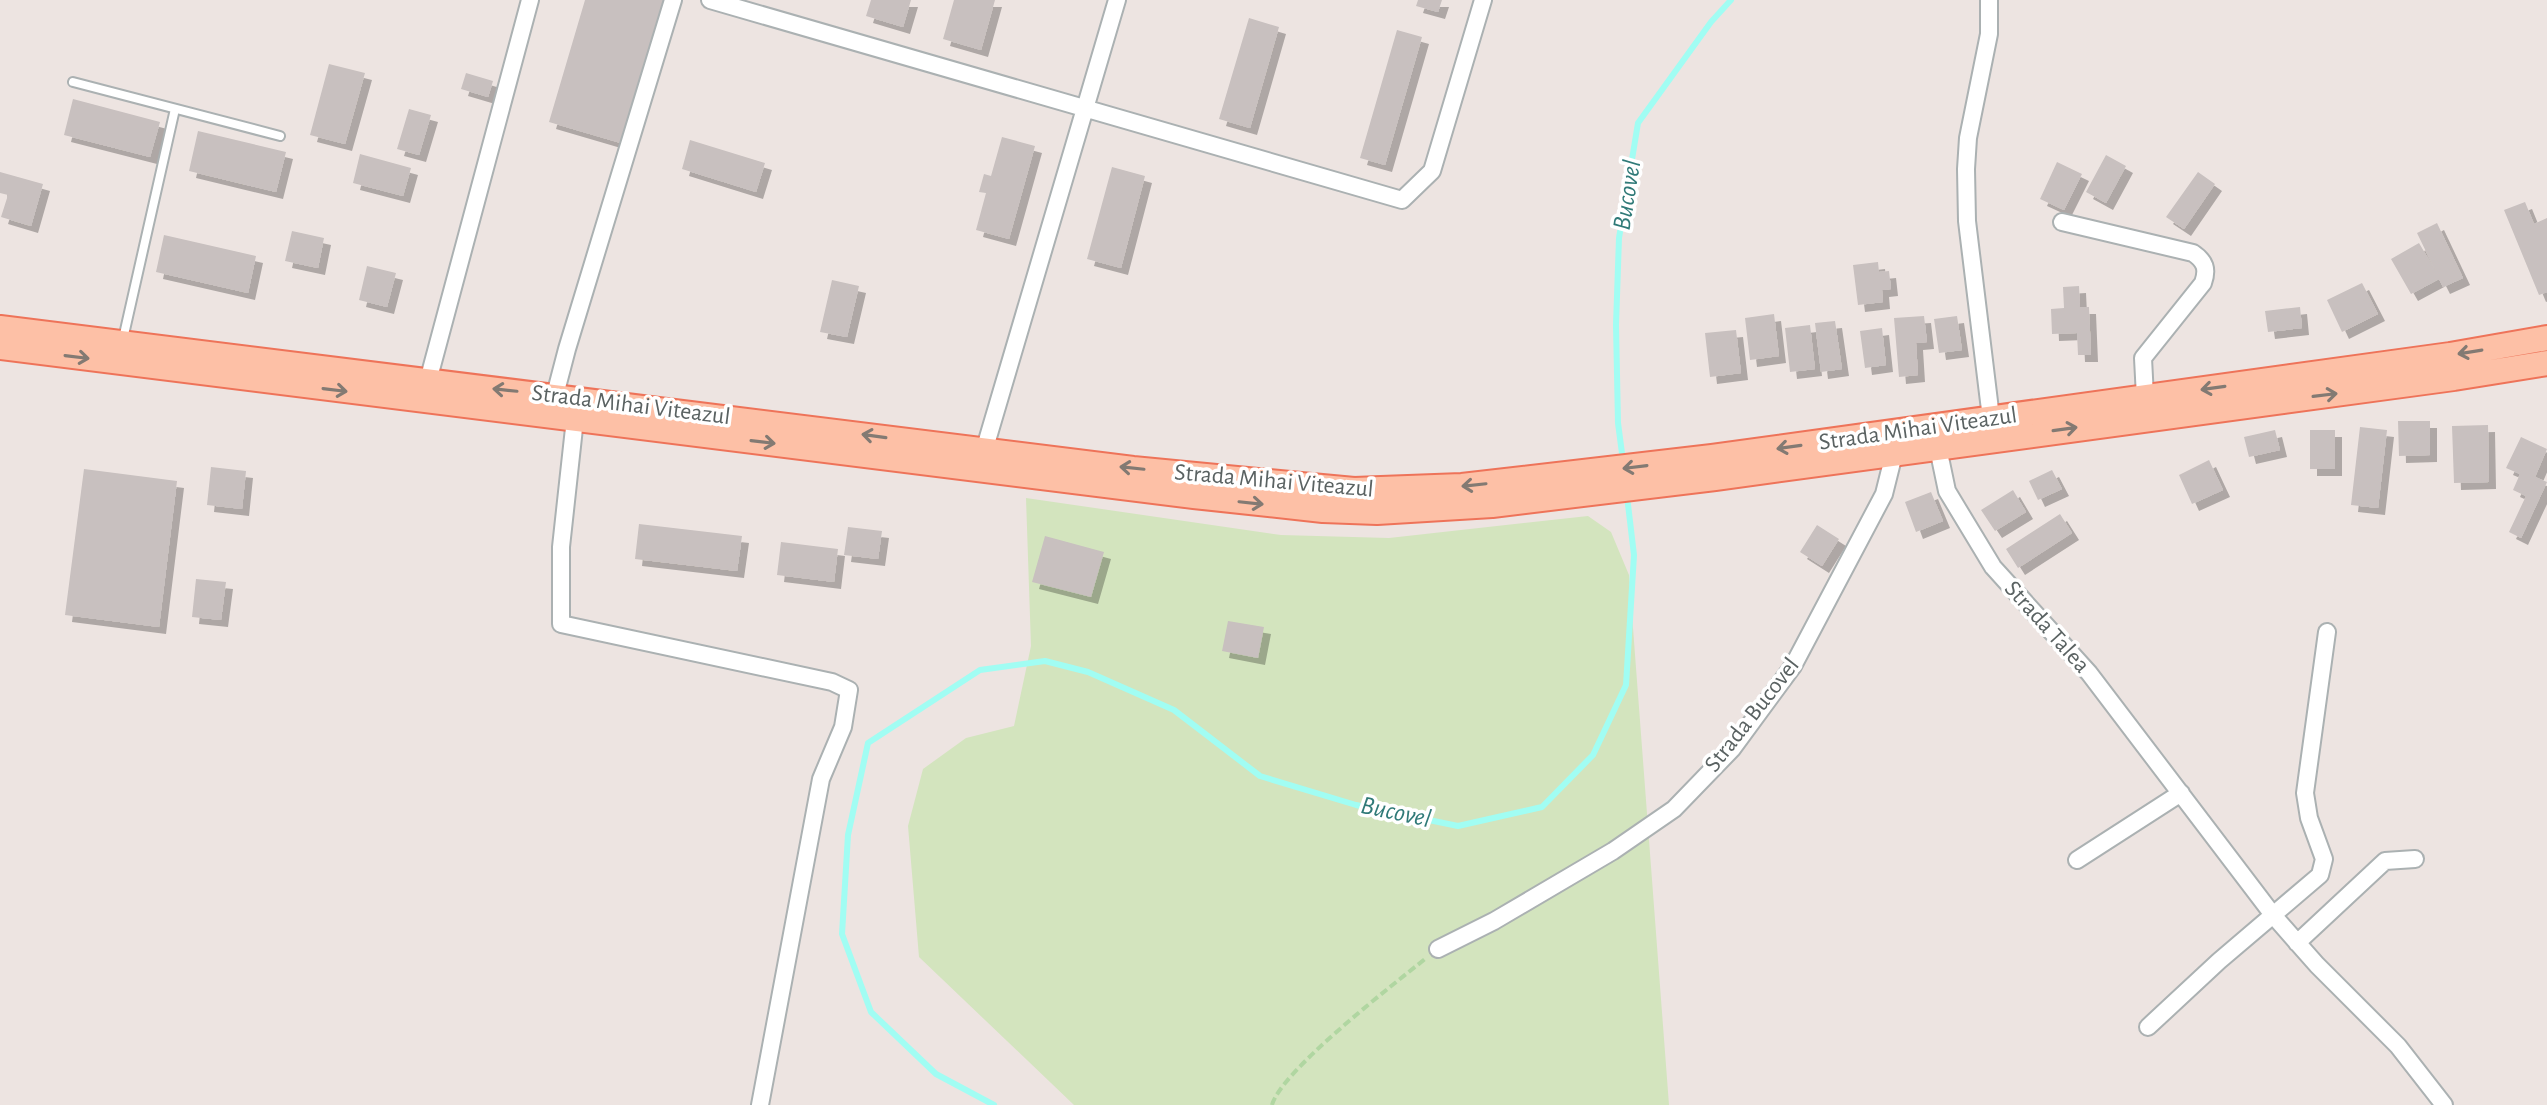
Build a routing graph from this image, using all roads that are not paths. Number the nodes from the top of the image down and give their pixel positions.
1 (530, 0) edge
2 (673, 0) edge
3 (710, 0) edge
4 (1117, 0) edge
5 (1483, 0) edge
6 (1989, 0) edge
7 (73, 82) dead end
8 (1085, 107) junction
9 (175, 109) junction
10 (280, 136) dead end
11 (2062, 222) dead end
12 (0, 328) edge
13 (2547, 338) edge
14 (122, 343) junction
15 (0, 347) edge
16 (2543, 367) edge
17 (428, 381) junction
18 (555, 395) junction
19 (2145, 397) junction
20 (1991, 418) junction
21 (575, 419) junction
22 (1938, 448) junction
23 (984, 451) junction
24 (1894, 454) junction
25 (1713, 468) junction
26 (1555, 487) junction
27 (2327, 632) dead end
28 (2181, 793) junction
29 (2415, 859) dead end
30 (2077, 860) dead end
31 (2273, 915) junction
32 (2297, 943) junction
33 (1438, 949) road end
34 (2148, 1027) dead end
35 (760, 1105) edge
36 (2444, 1105) edge

1 - 17 street
2 - 18 street
3 - 8 street
4 - 8 street
5 - 8 street
6 - 20 street
7 - 9 lane
8 - 23 street
9 - 10 lane
9 - 14 lane
11 - 19 street
12 - 14 main road, Strada Mihai Viteazul
13 -> 19 main road, Strada Mihai Viteazul
14 - 17 main road, Strada Mihai Viteazul
15 -> 21 main road, Strada Mihai Viteazul
22 -> 16 main road, Strada Mihai Viteazul
18 -> 17 main road, Strada Mihai Viteazul
23 -> 18 main road, Strada Mihai Viteazul
19 - 20 main road, Strada Mihai Viteazul
20 -> 25 main road, Strada Mihai Viteazul
21 -> 26 main road, Strada Mihai Viteazul
21 - 35 street
22 - 24 main road, Strada Mihai Viteazul
22 - 28 street, Strada Talea
26 -> 23 main road, Strada Mihai Viteazul
24 - 25 main road, Strada Mihai Viteazul
24 - 33 street, Strada Bucovel
25 - 26 main road, Strada Mihai Viteazul
27 - 31 street
28 - 30 street
28 - 31 street, Strada Talea
29 - 32 street
31 - 32 street, Strada Talea
31 - 34 street
32 - 36 street, Strada Talea

